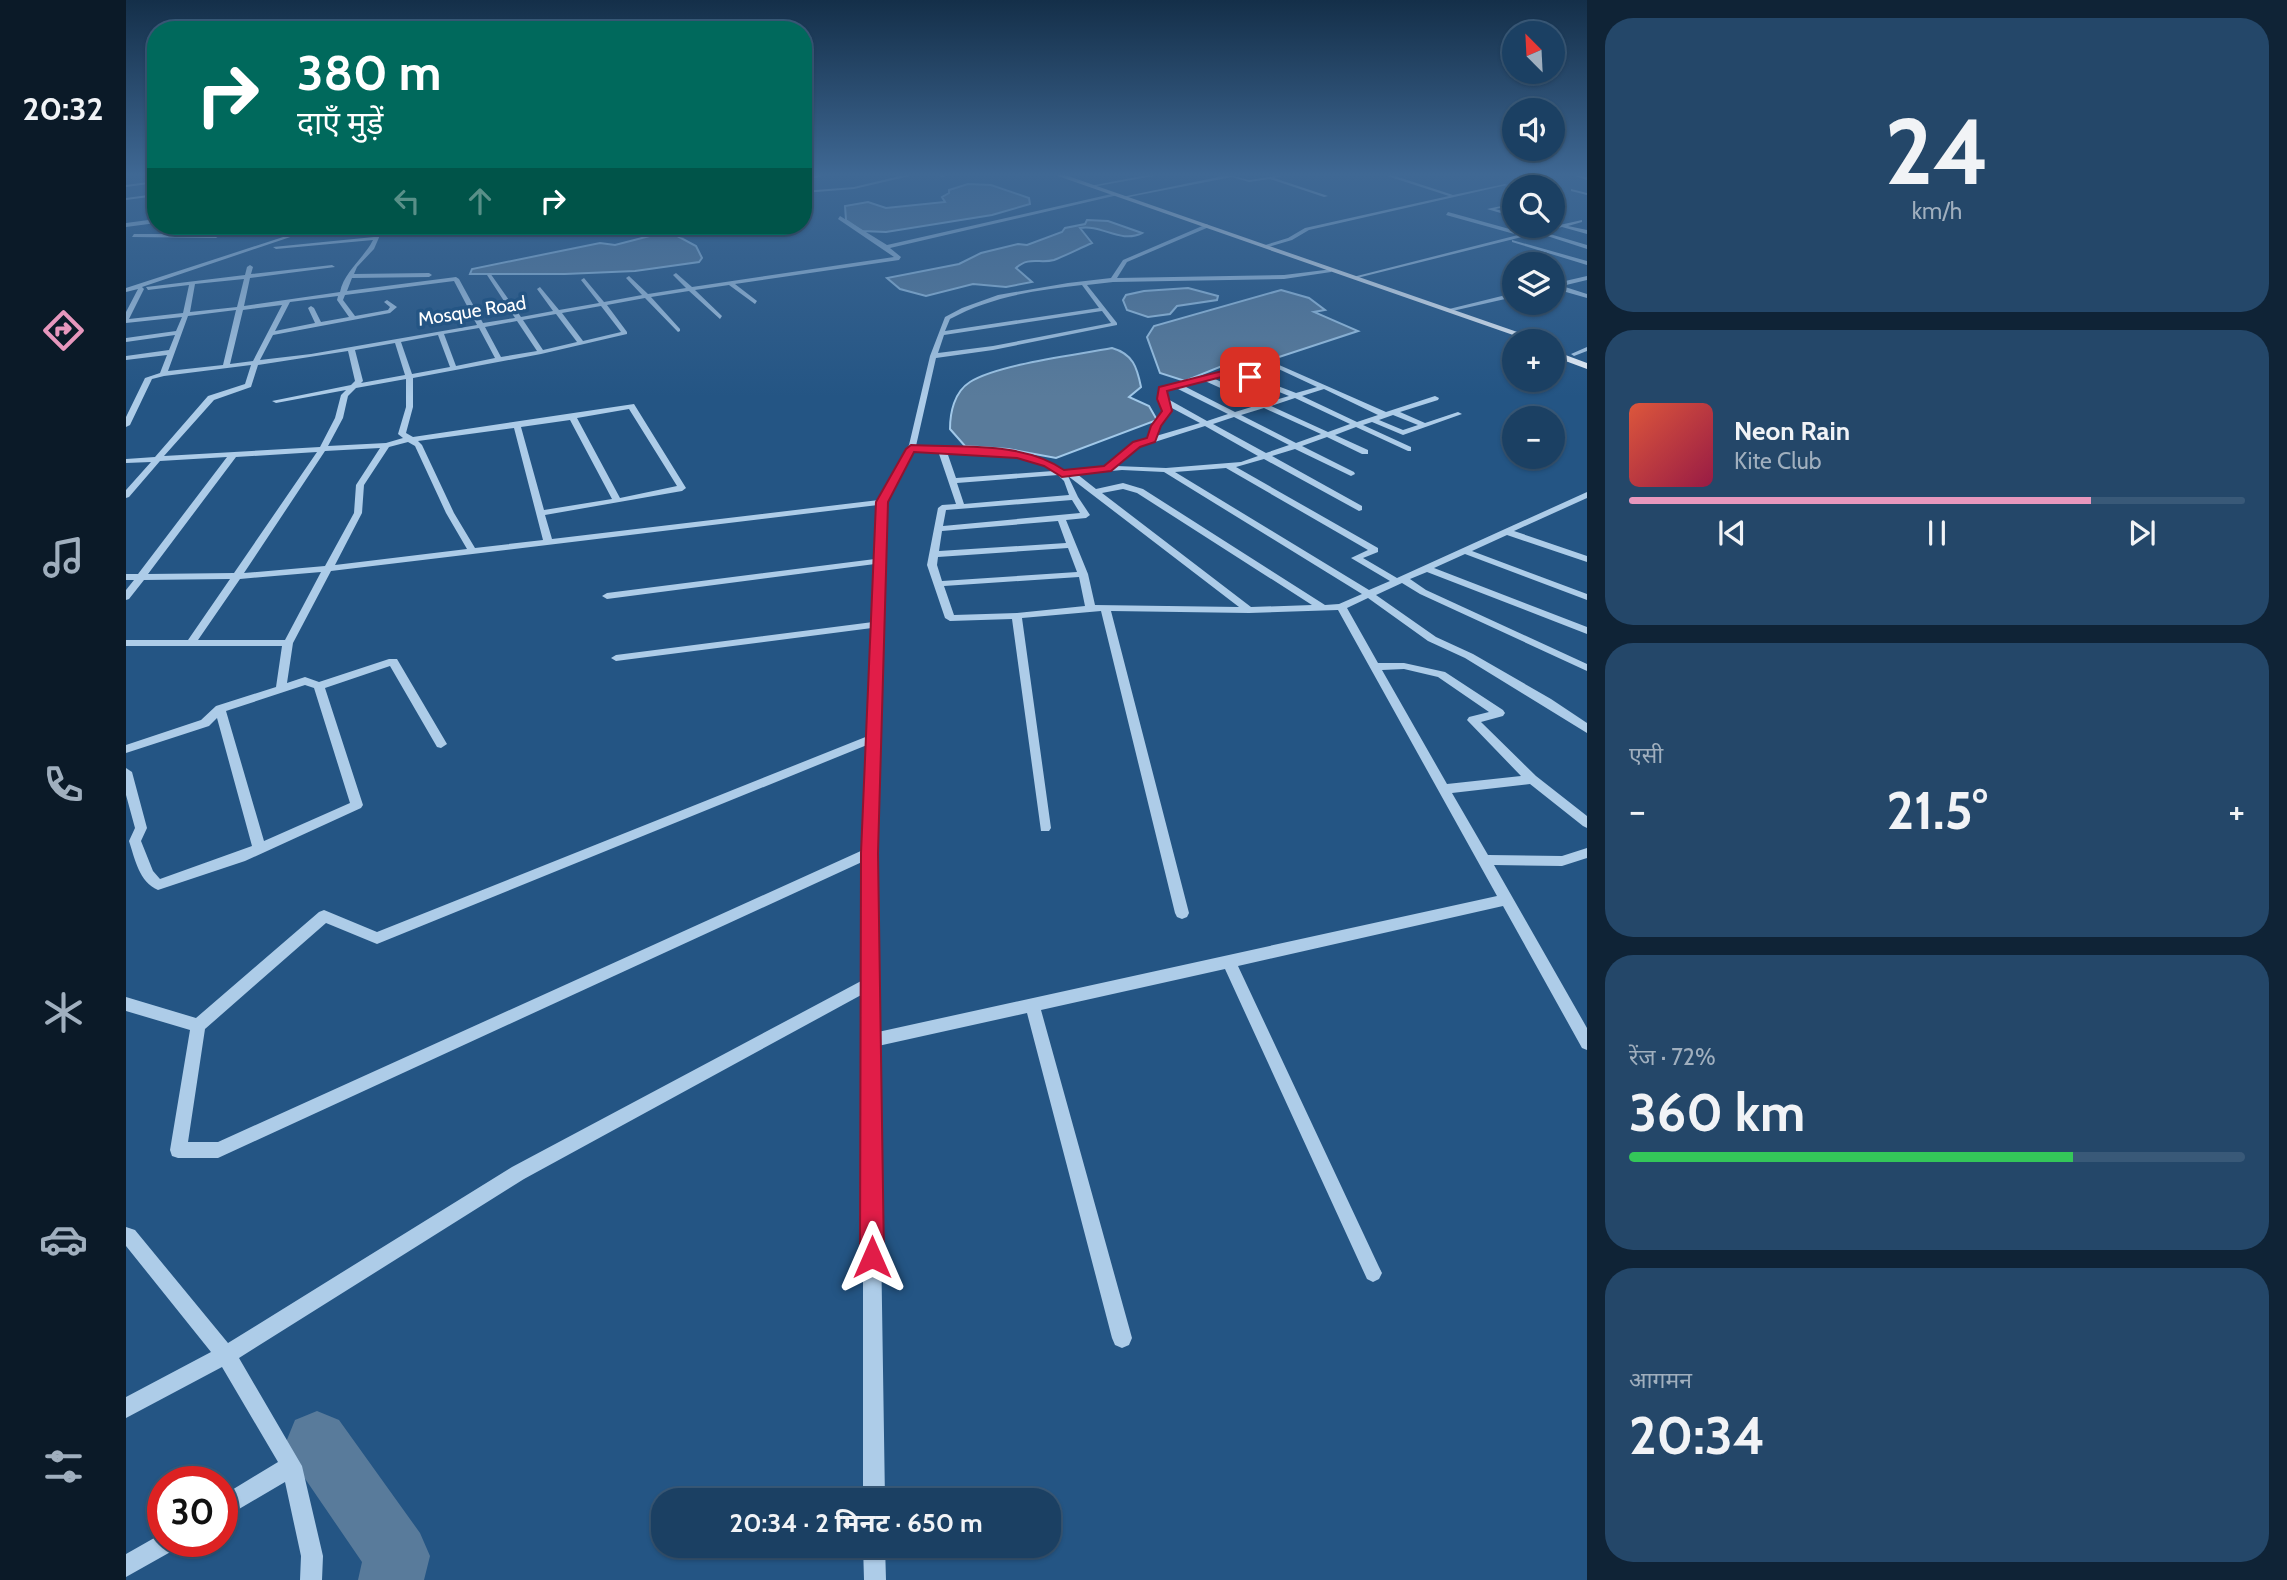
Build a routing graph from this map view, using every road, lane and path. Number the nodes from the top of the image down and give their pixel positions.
1 (251, 249) edge
2 (268, 249) edge
3 (371, 249) edge
4 (888, 249) edge
5 (1154, 249) edge
6 (1265, 249) edge
7 (1272, 249) edge
8 (1476, 249) edge
9 (1540, 249) edge
10 (217, 260) junction
11 (1587, 263) edge
12 (250, 267) dead end
13 (332, 267) dead end
14 (1328, 271) junction
15 (429, 275) dead end
16 (490, 275) dead end
17 (676, 275) dead end
18 (351, 276) junction
19 (247, 277) junction
20 (629, 278) dead end
21 (1355, 278) junction
22 (1587, 278) edge
23 (584, 280) dead end
24 (1113, 280) junction
25 (729, 282) junction
26 (192, 283) junction
27 (1083, 283) junction
28 (1565, 283) edge
29 (132, 288) edge
30 (540, 289) dead end
31 (690, 289) junction
32 (1565, 290) edge
33 (344, 293) junction
34 (647, 296) junction
35 (1587, 296) edge
36 (1502, 298) edge
37 (387, 302) dead end
38 (755, 302) dead end
39 (286, 303) junction
40 (602, 304) junction
41 (239, 308) junction
42 (311, 308) dead end
43 (1104, 309) junction
44 (1448, 310) junction
45 (557, 313) junction
46 (186, 314) junction
47 (720, 317) dead end
48 (353, 318) junction
49 (126, 320) edge
50 (520, 320) junction
51 (319, 325) junction
52 (480, 326) junction
53 (1503, 329) edge
54 (678, 330) dead end
55 (178, 333) junction
56 (440, 333) junction
57 (270, 334) junction
58 (942, 334) junction
59 (1502, 335) edge
60 (126, 340) edge
61 (397, 340) junction
62 (581, 343) junction
63 (351, 349) junction
64 (1587, 349) edge
65 (1565, 351) edge
66 (172, 352) junction
67 (541, 352) junction
68 (1574, 354) junction
69 (933, 356) junction
70 (126, 358) edge
71 (1565, 358) edge
72 (1587, 358) edge
73 (499, 360) junction
74 (256, 363) junction
75 (1269, 363) dead end
76 (226, 366) junction
77 (1587, 366) edge
78 (454, 368) junction
79 (163, 374) junction
80 (411, 377) junction
81 (1208, 379) junction
82 (1179, 386) junction
83 (1324, 387) junction
84 (353, 388) junction
85 (1296, 397) junction
86 (1435, 397) dead end
87 (1162, 399) junction
88 (276, 401) dead end
89 (1266, 405) junction
90 (1389, 413) junction
91 (1236, 414) junction
92 (1458, 414) dead end
93 (572, 417) junction
94 (1372, 419) junction
95 (1205, 424) junction
96 (126, 425) edge
97 (517, 425) junction
98 (1356, 425) junction
99 (1424, 425) junction
100 (1328, 434) junction
101 (410, 439) junction
102 (1151, 440) junction
103 (386, 445) junction
104 (1296, 445) junction
105 (322, 449) junction
106 (911, 449) junction
107 (1408, 449) dead end
108 (942, 450) junction
109 (1365, 452) dead end
110 (233, 455) junction
111 (1265, 456) junction
112 (157, 460) junction
113 (126, 461) edge
114 (1226, 465) junction
115 (1107, 469) junction
116 (1166, 470) junction
117 (1066, 473) junction
118 (1351, 474) dead end
119 (953, 481) junction
120 (1095, 492) junction
121 (126, 495) edge
122 (1587, 495) edge
123 (1074, 497) junction
124 (617, 501) junction
125 (882, 502) junction
126 (961, 506) junction
127 (1359, 508) dead end
128 (540, 513) junction
129 (1061, 518) junction
130 (938, 529) junction
131 (1507, 532) junction
132 (548, 543) junction
133 (1071, 545) junction
134 (1465, 551) junction
135 (473, 552) junction
136 (934, 554) junction
137 (1587, 559) edge
138 (880, 561) junction
139 (1426, 568) junction
140 (327, 569) junction
141 (1083, 574) junction
142 (144, 576) junction
143 (237, 576) junction
144 (126, 577) edge
145 (1401, 580) junction
146 (938, 583) junction
147 (1370, 595) junction
148 (607, 596) dead end
149 (126, 597) edge
150 (1587, 597) edge
151 (1341, 607) junction
152 (1091, 608) junction
153 (1105, 608) junction
154 (1323, 608) junction
155 (1249, 610) junction
156 (1017, 616) junction
157 (878, 624) junction
158 (1587, 631) edge
159 (126, 643) edge
160 (191, 643) junction
161 (288, 643) junction
162 (616, 658) dead end
163 (1561, 658) junction
164 (1375, 667) junction
165 (1587, 668) edge
166 (1587, 679) edge
167 (319, 686) junction
168 (281, 689) junction
169 (220, 709) junction
170 (1587, 729) edge
171 (873, 738) junction
172 (440, 744) dead end
173 (126, 749) edge
174 (126, 772) edge
175 (1532, 779) junction
176 (1444, 789) junction
177 (1587, 823) edge
178 (1045, 828) dead end
179 (131, 842) edge
180 (260, 847) junction
181 (869, 853) junction
182 (1587, 853) edge
183 (1484, 860) junction
184 (1506, 900) junction
185 (1182, 913) dead end
186 (1229, 961) junction
187 (870, 983) junction
188 (126, 1004) edge
189 (1032, 1005) junction
190 (198, 1026) junction
191 (870, 1041) junction
192 (1587, 1043) edge
193 (126, 1236) edge
194 (1373, 1273) dead end
195 (1122, 1338) dead end
196 (226, 1355) junction
197 (126, 1408) edge
198 (292, 1466) junction
199 (874, 1488) edge
200 (238, 1498) edge
201 (147, 1553) edge
202 (874, 1558) edge
203 (126, 1566) edge
204 (311, 1580) edge
205 (875, 1580) edge

1 - 10 street
2 - 10 street
3 - 18 street
4 - 25 street, Mosque Road
5 - 24 street
6 - 14 main road
7 - 14 main road
8 - 21 street
9 - 11 street
10 - 29 street
12 - 19 street
13 - 19 street
14 - 21 main road
14 - 24 street
14 - 59 main road
15 - 18 street
16 - 50 street
17 - 31 street
18 - 33 street
19 - 26 street
19 - 41 street
20 - 34 street
21 - 44 main road
22 - 28 street
23 - 40 street
24 - 27 street
25 - 31 street, Mosque Road
25 - 38 street
26 - 29 street
26 - 46 street
27 - 43 street
27 - 58 street
29 - 49 street
30 - 45 street
31 - 34 street, Mosque Road
31 - 47 street
32 - 35 street
33 - 39 street
33 - 48 street
33 - 52 street
34 - 40 street, Mosque Road
34 - 54 street
36 - 44 street
37 - 48 street
39 - 41 street
39 - 57 street
40 - 45 street, Mosque Road
40 - 62 street
41 - 46 street
41 - 76 street
42 - 51 street
43 - 58 street
43 - 69 street
44 - 53 main road
45 - 50 street, Mosque Road
45 - 62 street
46 - 49 street
46 - 55 street
48 - 51 street
50 - 52 street, Mosque Road
50 - 67 street
51 - 57 street
52 - 56 street, Mosque Road
52 - 73 street
55 - 60 street
55 - 66 street
56 - 61 street, Mosque Road
56 - 78 street
57 - 74 street
58 - 69 street
61 - 63 street, Mosque Road
61 - 80 street
62 - 67 street
63 - 74 street, Mosque Road
63 - 84 street
64 - 68 street
65 - 68 main road
66 - 70 street
66 - 79 street
67 - 73 street
68 - 72 main road
69 - 106 street
71 - 77 main road
73 - 78 street
74 - 76 street, Mosque Road
74 - 112 street
75 - 83 street
76 - 79 street, Mosque Road
78 - 80 street
79 - 96 street
80 - 84 street
80 - 101 street
81 - 82 street
81 - 85 street
81 - 89 street
82 - 87 street
82 - 91 street
83 - 85 street
83 - 90 street
84 - 88 street
84 - 105 street
85 - 89 street
85 - 98 street
86 - 90 street
87 - 95 street
87 - 102 street
89 - 91 street
89 - 100 street
90 - 94 street
90 - 99 street
91 - 95 street
91 - 104 street
92 - 99 street
93 - 97 street
93 - 124 street
93 - 124 street
94 - 98 street
94 - 99 street
95 - 102 street
95 - 111 street
97 - 101 street
97 - 128 street
98 - 100 street
98 - 107 street
100 - 104 street
100 - 109 street
101 - 103 street
101 - 135 street
102 - 115 street
103 - 105 street
103 - 140 street
104 - 111 street
104 - 118 street
105 - 110 street
105 - 143 street
106 - 108 street
106 - 125 street
108 - 117 street
108 - 119 street
110 - 112 street
110 - 142 street
111 - 114 street
111 - 127 street
112 - 113 street
112 - 121 street
114 - 116 street
114 - 145 street
115 - 116 street
115 - 117 street
116 - 147 street
117 - 119 street
117 - 120 street
117 - 123 street
119 - 126 street
120 - 154 street
120 - 155 street
122 - 131 street
123 - 126 street
123 - 129 street
124 - 128 street
125 - 132 street
125 - 138 street
126 - 130 street
128 - 132 street
129 - 130 street
129 - 133 street
130 - 136 street
131 - 134 street
131 - 137 street
132 - 135 street
133 - 136 street
133 - 141 street
134 - 139 street
134 - 150 street
135 - 140 street
136 - 146 street
138 - 148 street
138 - 157 street
139 - 145 street
139 - 158 street
140 - 143 street
140 - 161 street
141 - 146 street
141 - 152 street
142 - 143 street
142 - 144 street
142 - 149 street
143 - 160 street
145 - 147 street
145 - 163 street
146 - 156 street
147 - 151 street
147 - 170 street
151 - 154 street
151 - 164 street
152 - 153 street
152 - 156 street
153 - 155 street
153 - 185 street
154 - 155 street
156 - 178 street
157 - 162 street
157 - 171 street
159 - 160 street
160 - 161 street
161 - 168 street
163 - 165 street
163 - 166 street
164 - 175 street
164 - 176 street
167 - 168 street
167 - 172 street
167 - 180 street
168 - 169 street
169 - 173 street
169 - 180 street
171 - 181 street
171 - 190 street
174 - 179 street
175 - 176 street
175 - 177 street
176 - 183 street
179 - 180 street
181 - 187 street
181 - 190 street
182 - 183 street
183 - 184 street
184 - 186 street
184 - 192 street
186 - 189 street
186 - 194 street
187 - 191 street
187 - 196 street
188 - 190 street
189 - 191 street
189 - 195 street
191 - 199 street
193 - 196 street
196 - 197 street
196 - 198 street
198 - 200 street
198 - 204 street
201 - 203 street
202 - 205 street

